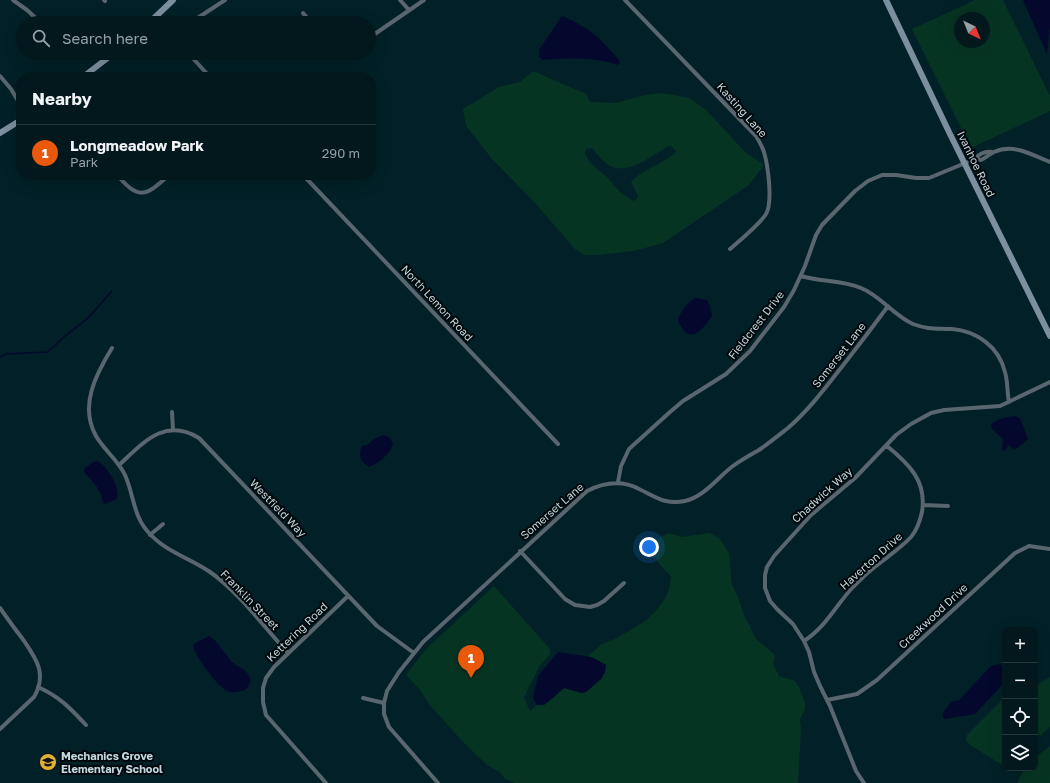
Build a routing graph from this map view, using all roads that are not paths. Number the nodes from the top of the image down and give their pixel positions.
1 (13, 0) edge
2 (173, 0) edge
3 (225, 0) edge
4 (400, 0) edge
5 (424, 0) edge
6 (625, 0) edge
7 (886, 0) edge
8 (409, 10) junction
9 (302, 13) dead end
10 (33, 16) edge
11 (156, 16) edge
12 (201, 16) edge
13 (305, 16) edge
14 (376, 33) edge
15 (105, 60) edge
16 (194, 60) edge
17 (90, 72) edge
18 (205, 72) edge
19 (0, 76) edge
20 (16, 98) edge
21 (16, 123) edge
22 (0, 132) edge
23 (1050, 162) edge
24 (965, 163) junction
25 (122, 180) edge
26 (164, 180) edge
27 (308, 180) edge
28 (730, 250) dead end
29 (801, 276) junction
30 (888, 306) junction
31 (1050, 336) edge
32 (112, 348) dead end
33 (1050, 382) edge
34 (1009, 402) junction
35 (172, 412) dead end
36 (173, 430) junction
37 (558, 444) dead end
38 (887, 446) junction
39 (119, 465) junction
40 (618, 482) junction
41 (923, 505) junction
42 (948, 506) dead end
43 (163, 524) dead end
44 (150, 534) junction
45 (1050, 549) edge
46 (520, 551) junction
47 (624, 583) dead end
48 (348, 596) junction
49 (0, 608) edge
50 (804, 641) junction
51 (288, 653) junction
52 (414, 653) junction
53 (38, 687) junction
54 (364, 698) dead end
55 (827, 700) junction
56 (384, 703) junction
57 (86, 725) dead end
58 (0, 729) edge
59 (326, 783) edge
60 (438, 783) edge
61 (864, 783) edge

1 - 10 street
2 - 11 main road
3 - 12 street
4 - 8 street
5 - 8 street
6 - 28 street, Kasting Lane
7 - 24 main road, Ivanhoe Road
8 - 14 street
9 - 13 street
15 - 17 main road
16 - 18 street
19 - 20 street
21 - 22 main road
23 - 24 street, Fieldcrest Drive
24 - 29 street, Fieldcrest Drive
24 - 31 main road, Ivanhoe Road
25 - 26 street
27 - 37 street, North Lemon Road
29 - 30 street
29 - 40 street, Fieldcrest Drive
30 - 34 street
30 - 40 street, Somerset Lane
32 - 39 street, Franklin Street
33 - 34 street, Chadwick Way
34 - 38 street, Chadwick Way
35 - 36 street
36 - 39 street, Westfield Way
36 - 48 street, Westfield Way
38 - 41 street, Haverton Drive
38 - 50 street, Chadwick Way
39 - 44 street, Franklin Street
40 - 46 street, Somerset Lane
41 - 42 street
41 - 50 street, Haverton Drive
43 - 44 street
44 - 51 street, Franklin Street
45 - 55 street, Creekwood Drive
46 - 47 street
46 - 52 street, Somerset Lane
48 - 51 street, Kettering Road
48 - 52 street, Westfield Way
49 - 53 street
50 - 55 street, Chadwick Way
51 - 59 street, Kettering Road
52 - 56 street, Somerset Lane
53 - 57 street
53 - 58 street
54 - 56 street
55 - 61 street, Chadwick Way
56 - 60 street

